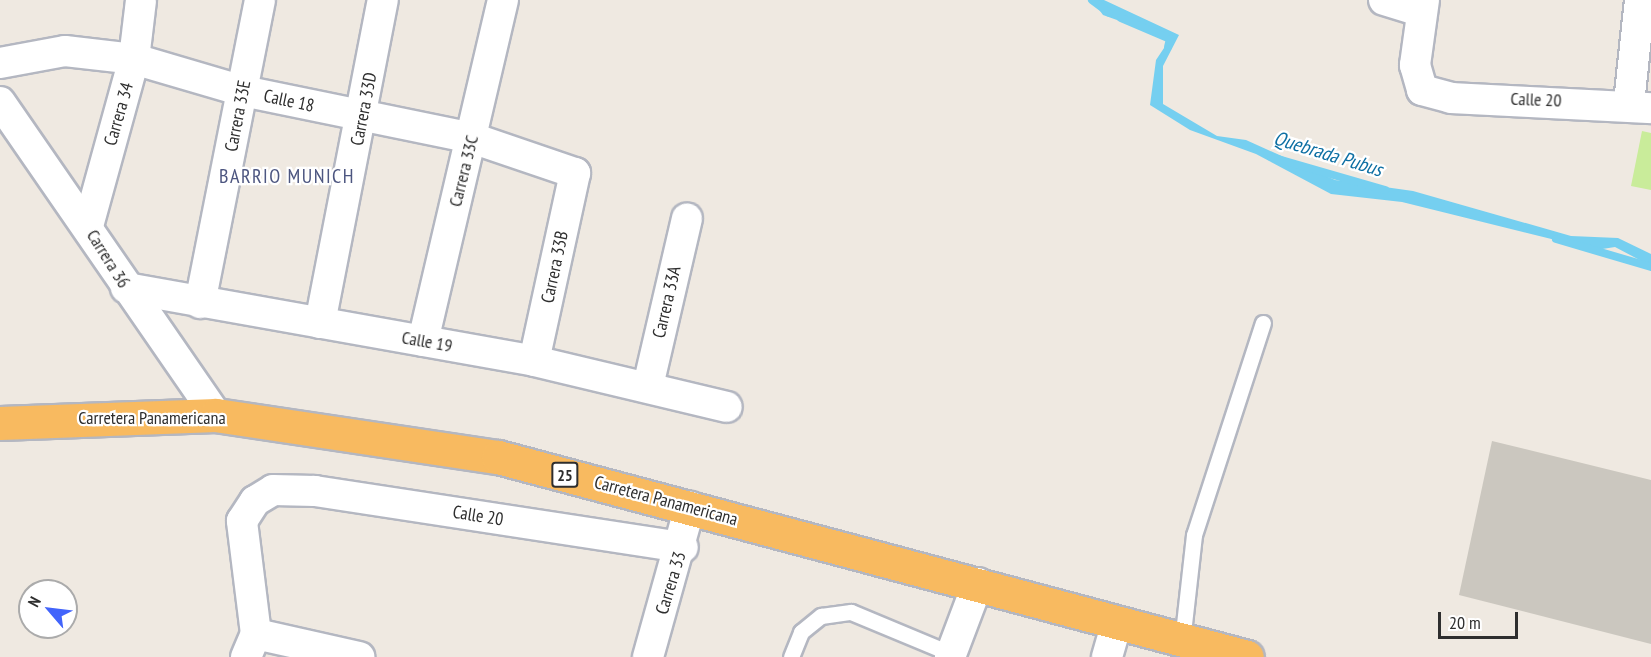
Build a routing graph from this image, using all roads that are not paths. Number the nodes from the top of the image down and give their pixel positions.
1 (141, 0) edge
2 (260, 0) edge
3 (383, 0) edge
4 (503, 0) edge
5 (1384, 0) edge
6 (1640, 0) edge
7 (1422, 5) edge
8 (134, 59) junction
9 (0, 63) edge
10 (243, 91) junction
11 (0, 102) edge
12 (1640, 105) edge
13 (364, 117) junction
14 (472, 138) junction
15 (575, 173) joint
16 (687, 218) dead end
17 (88, 226) junction
18 (126, 288) junction
19 (200, 303) junction
20 (320, 323) junction
21 (1263, 323) dead end
22 (423, 341) junction
23 (534, 361) junction
24 (648, 386) junction
25 (726, 407) dead end
26 (216, 415) junction
27 (0, 423) edge
28 (690, 507) junction
29 (683, 547) junction
30 (978, 583) junction
31 (1116, 625) junction
32 (1182, 642) junction
33 (251, 645) edge
34 (951, 655) edge
35 (359, 657) edge
36 (648, 657) edge
37 (791, 657) edge
38 (1107, 657) edge
39 (1247, 657) edge

1 - 8 street, Carrera 34
2 - 10 street, Carrera 33E
3 - 13 street, Carrera 33D
4 - 14 street, Carrera 33C
5 - 7 street
6 - 12 street
7 - 12 street, Calle 20
8 - 9 street, Calle 18
8 - 10 street, Calle 18
8 - 17 street, Carrera 34
10 - 13 street, Calle 18
10 - 19 street, Carrera 33E
11 - 17 street, Carrera 36
13 - 14 street, Calle 18
13 - 20 street, Carrera 33D
14 - 15 street, Calle 18
14 - 22 street, Carrera 33C
15 - 23 street, Carrera 33B
16 - 24 street, Carrera 33A
17 - 18 street, Carrera 36
18 - 19 street, Calle 19
18 - 26 street, Carrera 36
19 - 20 street, Calle 19
20 - 22 street, Calle 19
21 - 32 lane
22 - 23 street, Calle 19
23 - 24 street, Calle 19
24 - 25 street, Calle 19
26 - 27 highway, Carretera Panamericana / 25
26 - 28 highway, Carretera Panamericana / 25
28 - 29 street, Carrera 33
28 - 30 highway, Carretera Panamericana / 25
29 - 33 street, Calle 20
29 - 36 street, Carrera 33
30 - 31 highway, Carretera Panamericana / 25
30 - 34 street
31 - 32 highway, Carretera Panamericana / 25
31 - 38 street
32 - 39 highway, Carretera Panamericana / 25
33 - 35 street
34 - 37 lane

